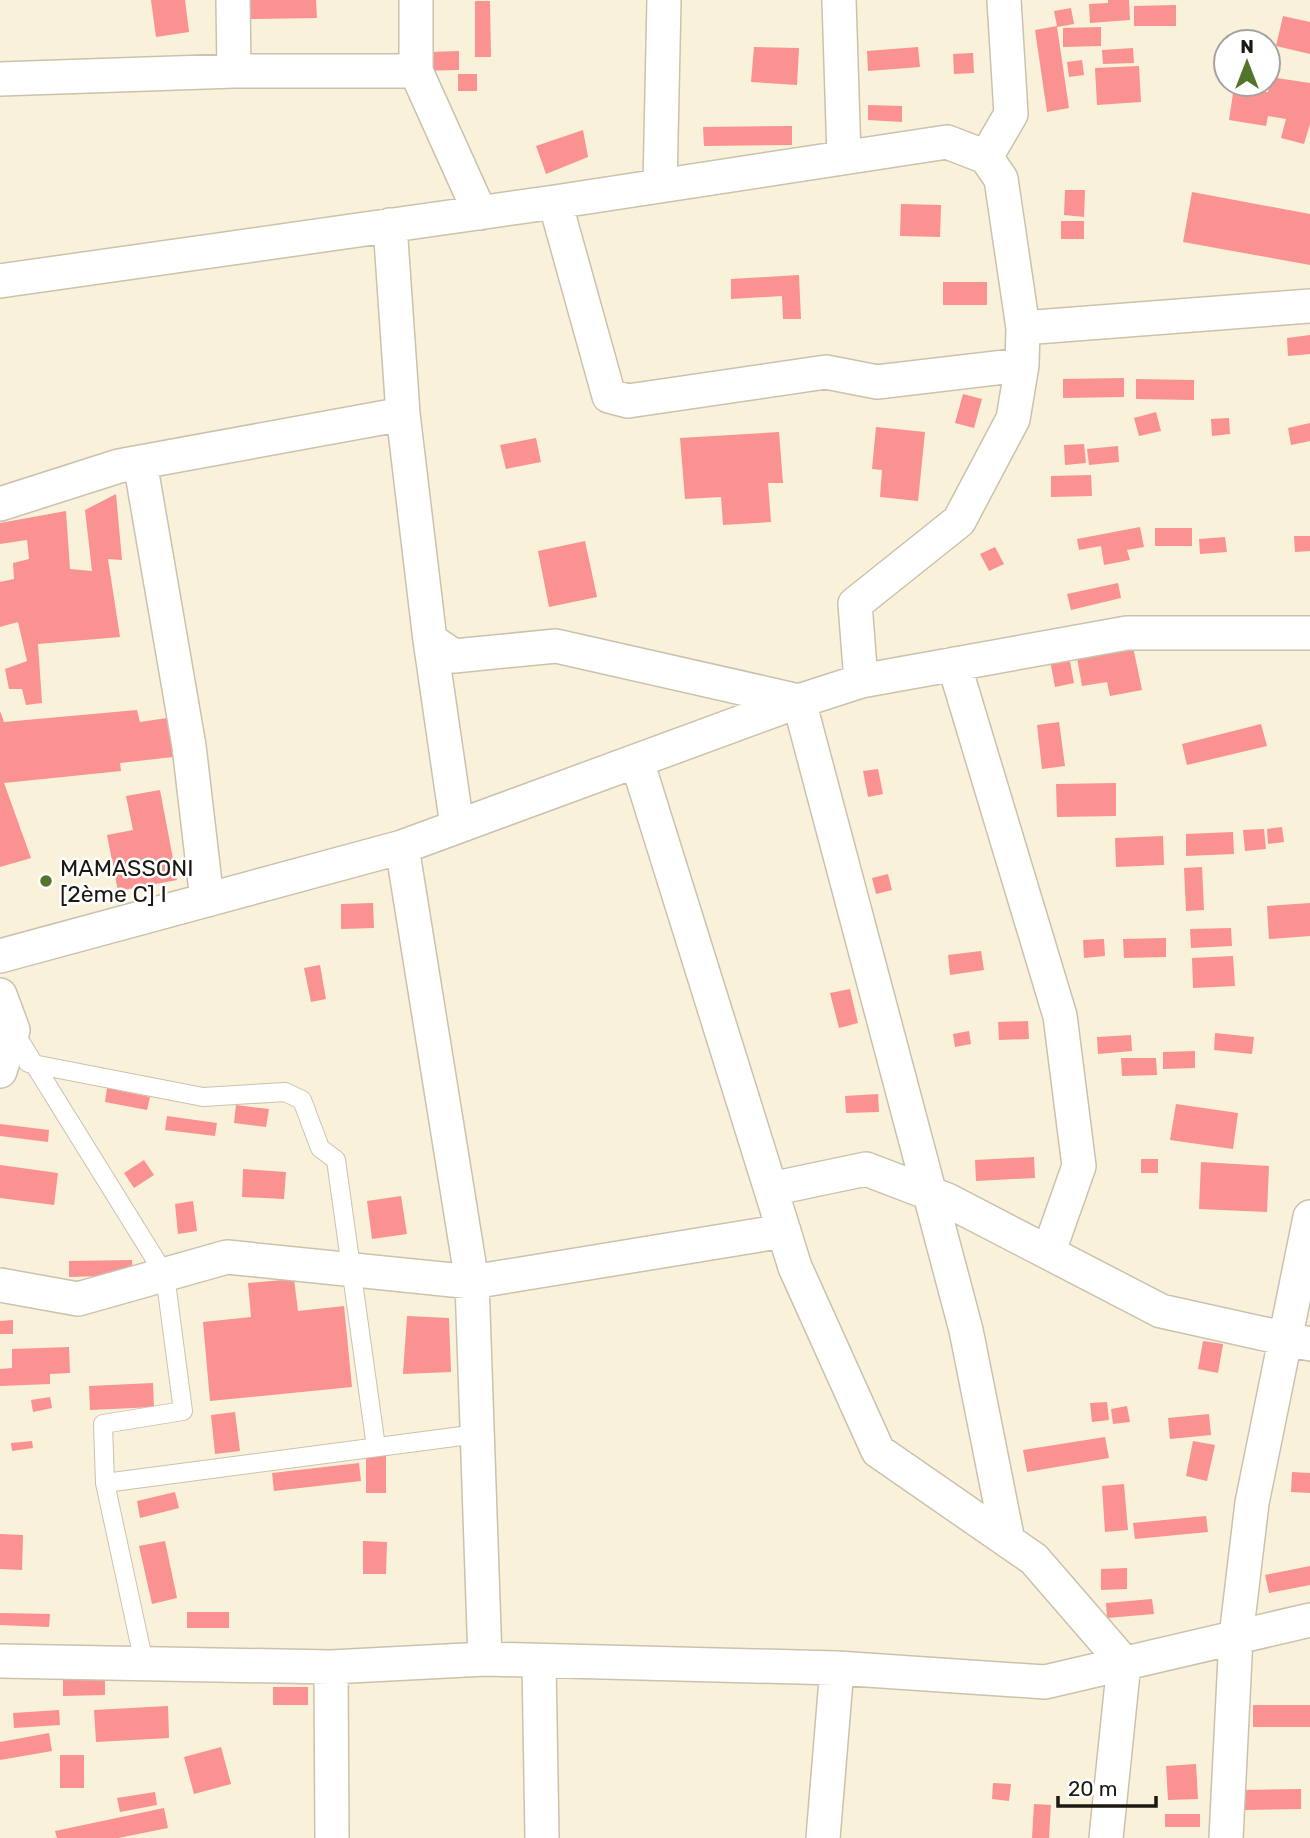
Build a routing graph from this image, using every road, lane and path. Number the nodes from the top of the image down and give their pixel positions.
1 (233, 0) edge
2 (416, 0) edge
3 (664, 0) edge
4 (839, 0) edge
5 (1004, 0) edge
6 (234, 71) junction
7 (416, 71) junction
8 (0, 79) edge
9 (844, 157) junction
10 (986, 157) junction
11 (660, 184) junction
12 (555, 202) junction
13 (480, 213) junction
14 (390, 225) junction
15 (0, 281) edge
16 (1310, 306) edge
17 (1023, 328) junction
18 (1022, 365) junction
19 (403, 414) junction
20 (140, 462) junction
21 (0, 504) edge
22 (1310, 633) edge
23 (430, 640) junction
24 (954, 664) junction
25 (862, 681) junction
26 (799, 701) junction
27 (637, 761) junction
28 (457, 826) junction
29 (401, 847) junction
30 (207, 900) junction
31 (0, 956) edge
32 (0, 995) edge
33 (10, 1057) edge
34 (771, 1189) junction
35 (930, 1194) junction
36 (1310, 1217) edge
37 (784, 1231) junction
38 (1049, 1251) junction
39 (351, 1270) junction
40 (165, 1275) junction
41 (472, 1282) junction
42 (0, 1285) edge
43 (1298, 1342) edge
44 (477, 1434) junction
45 (376, 1447) junction
46 (105, 1483) junction
47 (1008, 1541) junction
48 (1310, 1620) edge
49 (1236, 1637) junction
50 (485, 1660) junction
51 (0, 1661) edge
52 (539, 1662) junction
53 (144, 1663) junction
54 (1124, 1663) junction
55 (331, 1667) junction
56 (837, 1668) junction
57 (332, 1838) edge
58 (542, 1838) edge
59 (823, 1838) edge
60 (1106, 1838) edge
61 (1226, 1838) edge

1 - 6 street
2 - 7 street
3 - 11 street
4 - 9 street
5 - 10 street
6 - 7 street
6 - 8 street
7 - 13 street
9 - 10 street
9 - 11 street
10 - 17 street
11 - 12 street
12 - 13 street
12 - 18 street
13 - 14 street
14 - 15 street
14 - 19 street
16 - 17 street
17 - 18 street
18 - 25 street
19 - 20 street
19 - 23 street
20 - 21 street
20 - 30 street
22 - 24 street
23 - 26 street
23 - 28 street
24 - 25 street
24 - 38 street
25 - 26 street
26 - 27 street
26 - 35 street
27 - 28 street
27 - 34 street
28 - 29 street
29 - 30 street
29 - 41 street
30 - 31 street
32 - 33 street
33 - 39 lane
33 - 40 lane
34 - 35 street
34 - 37 street
35 - 38 street
35 - 47 street
36 - 43 street
37 - 41 street
37 - 47 street
38 - 43 street
39 - 40 street
39 - 41 street
39 - 45 lane
40 - 42 street
40 - 46 lane
41 - 44 street
43 - 49 street
44 - 45 lane
44 - 50 street
45 - 46 lane
46 - 53 lane
47 - 54 street
48 - 49 street
49 - 54 street
49 - 61 street
50 - 52 street
50 - 55 street
51 - 53 street
52 - 56 street
52 - 58 street
53 - 55 street
54 - 56 street
54 - 60 street
55 - 57 street
56 - 59 street

